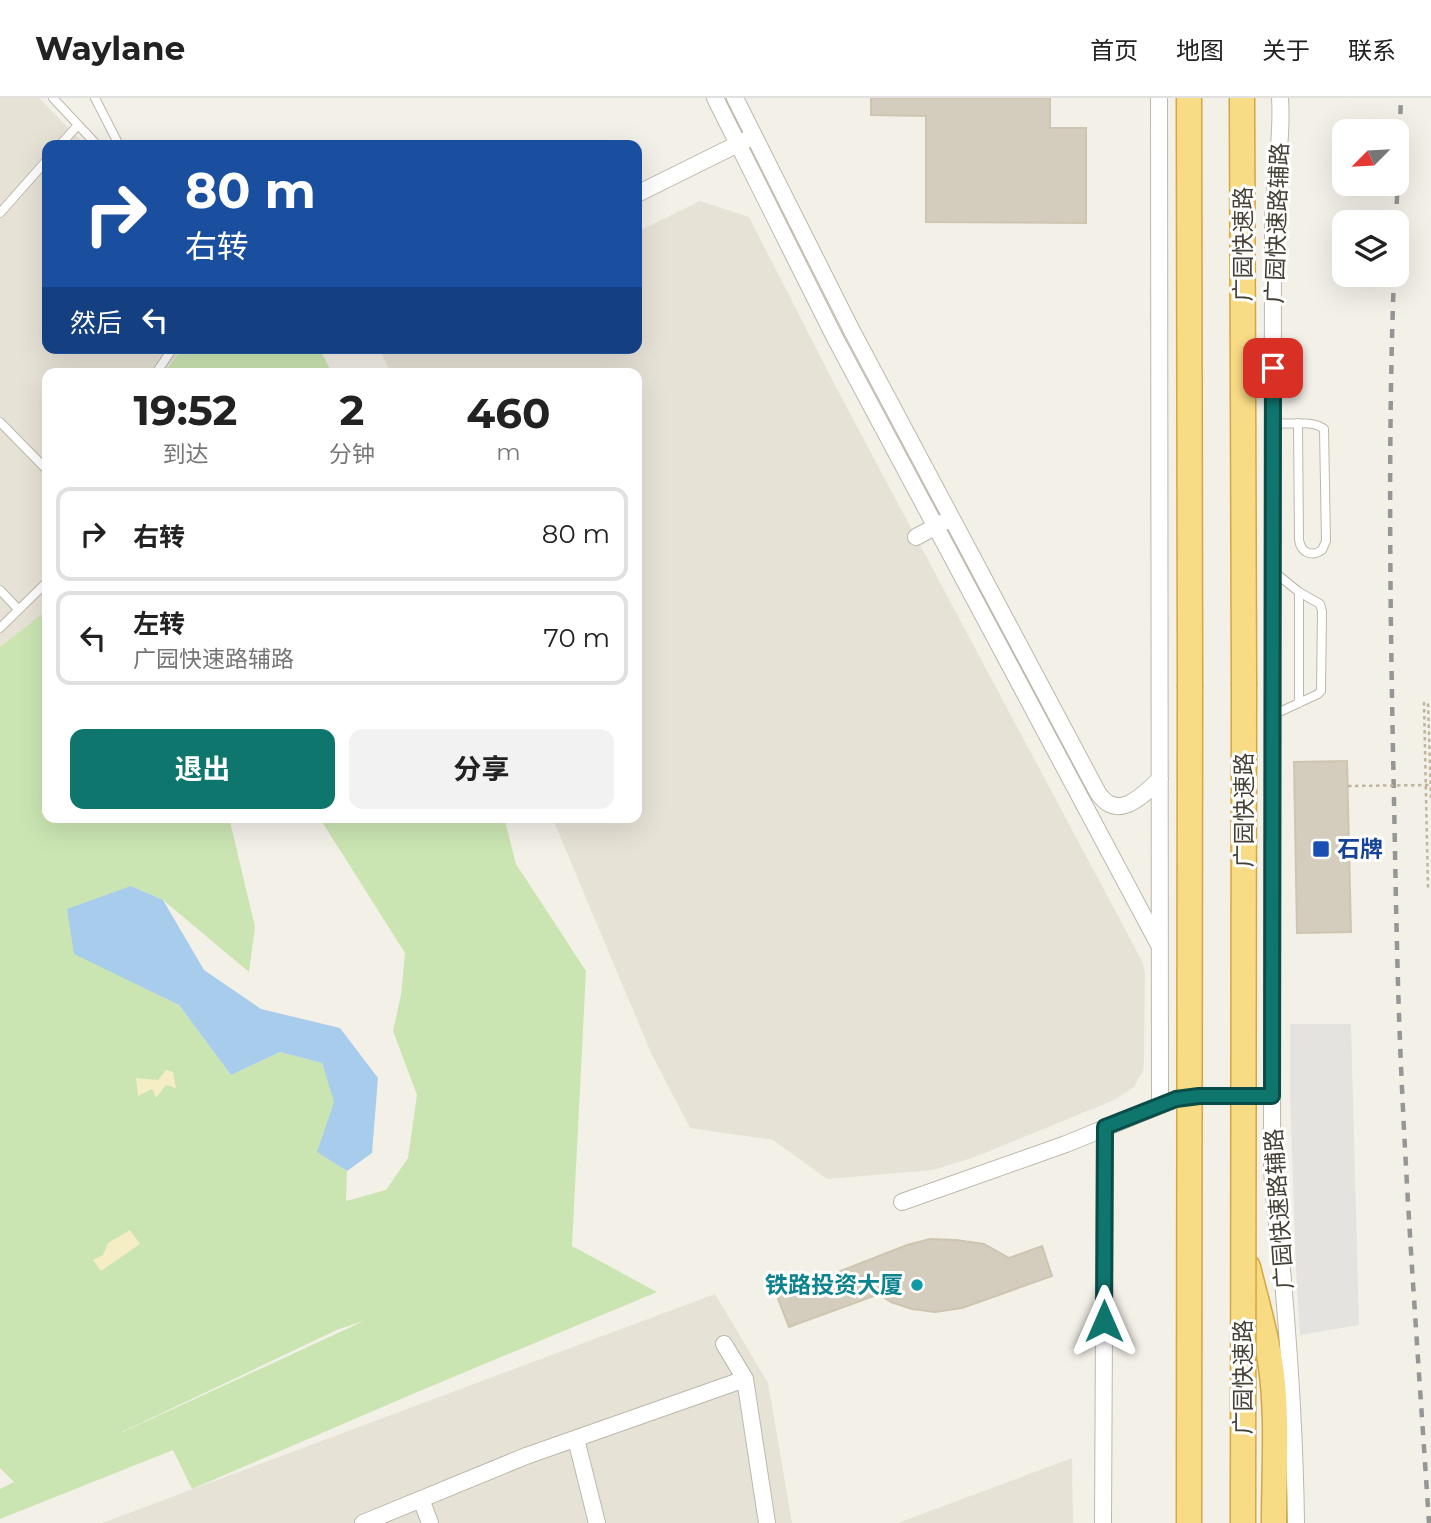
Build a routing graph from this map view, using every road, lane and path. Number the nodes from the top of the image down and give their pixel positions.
1 (53, 98) edge
2 (94, 98) edge
3 (715, 98) edge
4 (735, 98) edge
5 (1159, 98) edge
6 (1189, 98) edge
7 (1242, 98) edge
8 (1252, 98) edge
9 (1280, 98) edge
10 (78, 125) junction
11 (754, 135) junction
12 (1242, 138) junction
13 (64, 140) edge
14 (92, 140) edge
15 (116, 140) edge
16 (737, 144) junction
17 (42, 166) edge
18 (642, 192) edge
19 (0, 213) edge
20 (0, 422) edge
21 (1273, 424) junction
22 (1298, 424) junction
23 (42, 465) edge
24 (951, 518) junction
25 (936, 526) junction
26 (916, 537) dead end
27 (1273, 571) junction
28 (42, 587) edge
29 (0, 590) edge
30 (1299, 592) junction
31 (18, 610) junction
32 (0, 628) edge
33 (1298, 703) junction
34 (1273, 715) junction
35 (1160, 779) junction
36 (1431, 785) edge
37 (1348, 786) dead end
38 (1431, 798) edge
39 (1431, 887) edge
40 (1160, 948) junction
41 (1272, 1096) junction
42 (1160, 1104) junction
43 (1105, 1127) junction
44 (901, 1202) dead end
45 (1243, 1248) junction
46 (724, 1344) dead end
47 (745, 1378) junction
48 (576, 1439) junction
49 (421, 1499) junction
50 (363, 1523) edge
51 (430, 1523) edge
52 (597, 1523) edge
53 (767, 1523) edge
54 (1102, 1523) edge
55 (1189, 1523) edge
56 (1243, 1523) edge
57 (1274, 1523) edge
58 (1296, 1523) edge

1 - 10 lane
2 - 15 lane
3 - 16 street
4 - 11 street
5 - 35 street
6 - 55 highway, bridge
7 - 12 highway, 广园快速路
8 - 12 highway
9 - 21 street, 广园快速路辅路
10 - 13 lane
10 - 14 lane
11 - 16 street
11 - 24 street
12 - 45 highway, 广园快速路, bridge
16 - 18 street
16 - 25 street
17 - 19 lane
20 - 23 lane
21 - 22 lane
21 - 27 street, 广园快速路辅路
22 - 22 lane
24 - 25 street
24 - 35 street
25 - 26 street
25 - 40 street
27 - 30 lane
27 - 34 street, 广园快速路辅路
28 - 31 lane
29 - 31 lane
30 - 33 lane
30 - 33 lane
31 - 32 lane
33 - 34 lane
34 - 41 street, 广园快速路辅路
35 - 40 street
36 - 37 path, bridge
36 - 38 path
36 - 39 path
40 - 42 street
41 - 42 street
41 - 58 street, 广园快速路辅路
42 - 43 street
43 - 44 street
43 - 54 street
45 - 56 highway, 广园快速路, bridge
45 - 57 highway, bridge
46 - 47 street
47 - 48 street
47 - 53 street
48 - 49 street
48 - 52 street
49 - 50 street
49 - 51 street

